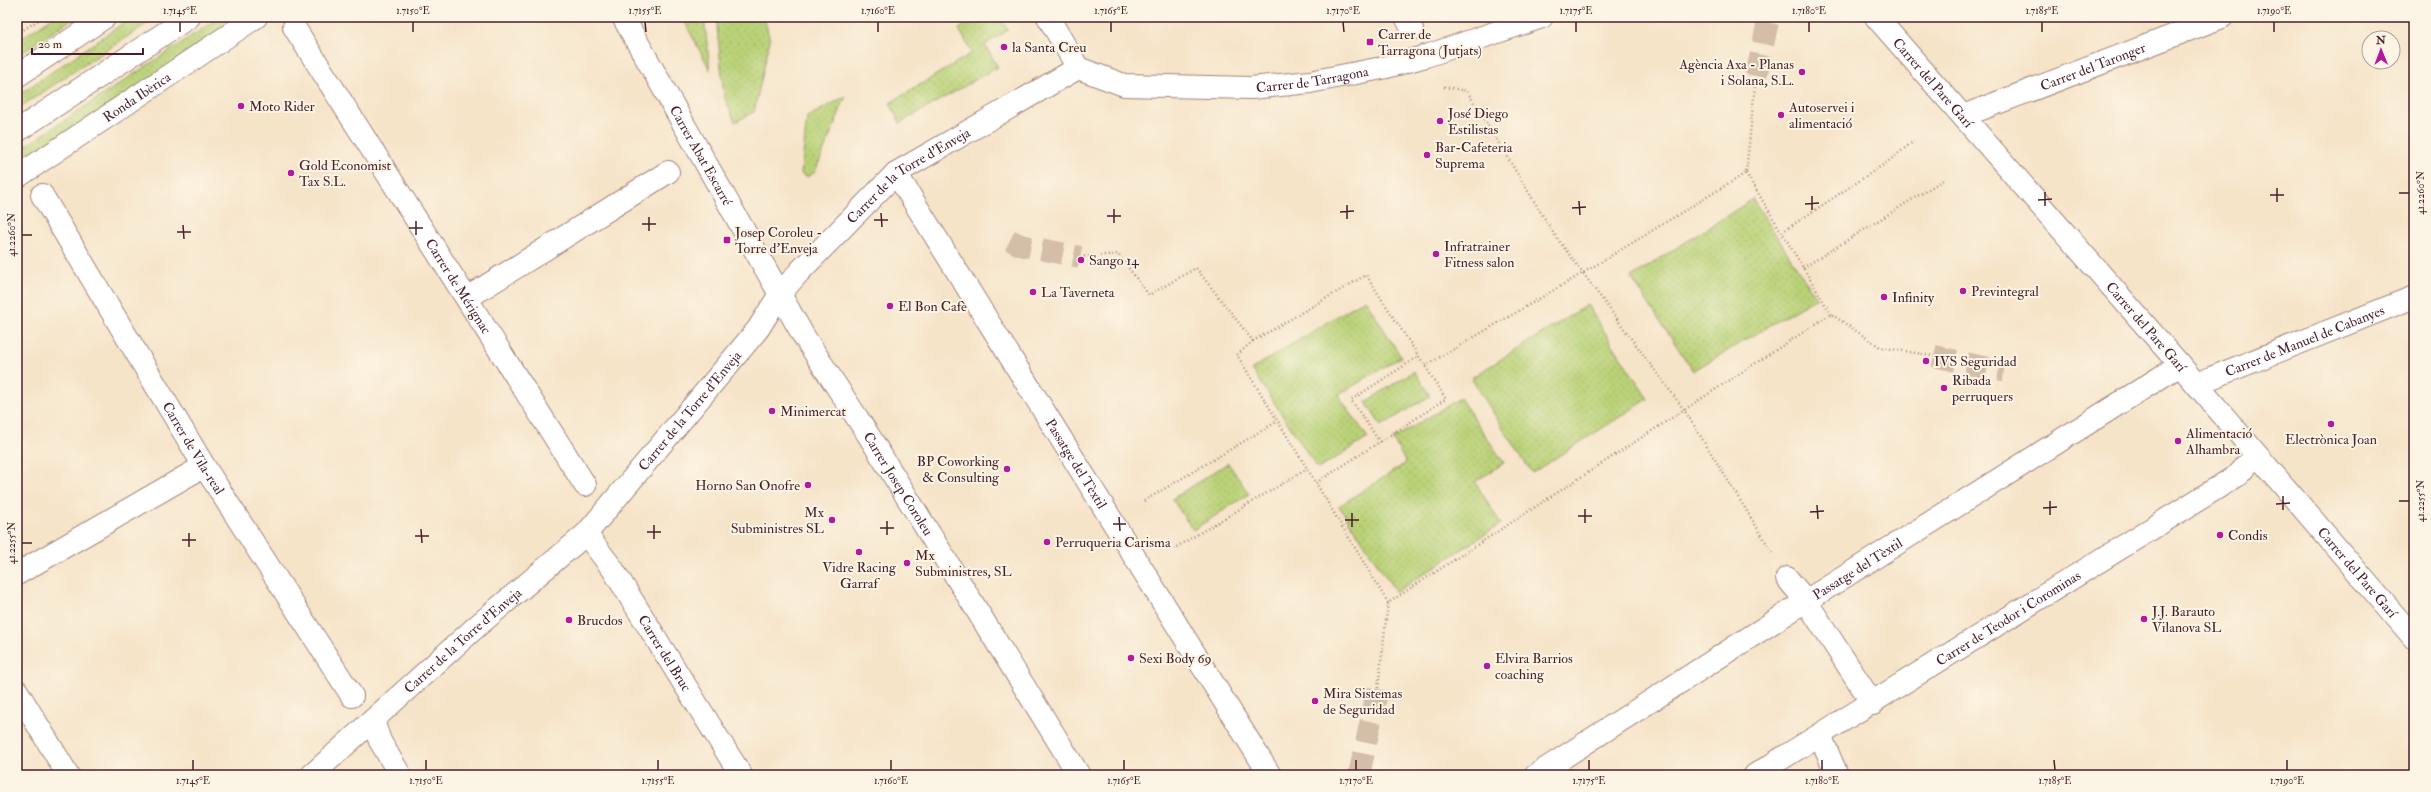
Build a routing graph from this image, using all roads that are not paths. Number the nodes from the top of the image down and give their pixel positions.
1 (105, 17) edge
2 (189, 17) edge
3 (256, 17) edge
4 (623, 17) edge
5 (1048, 17) edge
6 (1542, 17) edge
7 (1876, 17) edge
8 (2222, 17) edge
9 (294, 26) dead end
10 (1078, 68) junction
11 (17, 76) edge
12 (1963, 116) junction
13 (17, 131) edge
14 (668, 172) dead end
15 (896, 173) junction
16 (17, 177) edge
17 (42, 195) dead end
18 (780, 294) junction
19 (467, 298) junction
20 (2414, 298) edge
21 (2180, 365) junction
22 (2196, 384) junction
23 (2256, 455) junction
24 (204, 466) junction
25 (585, 485) dead end
26 (586, 534) junction
27 (17, 574) edge
28 (1787, 578) road end
29 (1806, 601) junction
30 (2414, 638) edge
31 (17, 691) edge
32 (352, 696) dead end
33 (1873, 704) junction
34 (373, 721) junction
35 (1820, 735) junction
36 (68, 775) edge
37 (312, 775) edge
38 (400, 775) edge
39 (741, 775) edge
40 (1079, 775) edge
41 (1270, 775) edge
42 (1536, 775) edge
43 (1755, 775) edge
44 (1837, 775) edge

1 - 11 street
2 - 13 street
3 - 16 street, Ronda Ibèrica
4 - 18 street, Carrer Abat Escarré
5 - 10 street
6 - 10 street, Carrer de Tarragona
7 - 12 street, Carrer del Pare Garí
8 - 12 street, Carrer del Taronger
9 - 19 street, Carrer de Mérignac
10 - 15 street, Carrer de la Torre d'Enveja
12 - 21 street, Carrer del Pare Garí
14 - 19 street
15 - 18 street, Carrer de la Torre d'Enveja
15 - 41 street, Passatge del Tèxtil
17 - 24 street, Carrer de Vila-real
18 - 26 street, Carrer de la Torre d'Enveja
18 - 40 street, Carrer Josep Coroleu
19 - 25 street, Carrer de Mérignac
20 - 22 street, Carrer de Manuel de Cabanyes
21 - 22 street, Carrer del Pare Garí
21 - 29 street, Passatge del Tèxtil
22 - 23 street, Carrer del Pare Garí
23 - 30 street, Carrer del Pare Garí
23 - 33 street, Carrer de Teodor i Corominas
24 - 27 street
24 - 32 street, Carrer de Vila-real
26 - 34 street, Carrer de la Torre d'Enveja
26 - 39 street, Carrer del Bruc
28 - 29 street
29 - 33 street
29 - 42 street, Passatge del Tèxtil
31 - 36 street
33 - 35 street, Carrer de Teodor i Corominas
34 - 37 street, Carrer de la Torre d'Enveja
34 - 38 street
35 - 43 street, Carrer de Teodor i Corominas
35 - 44 street

